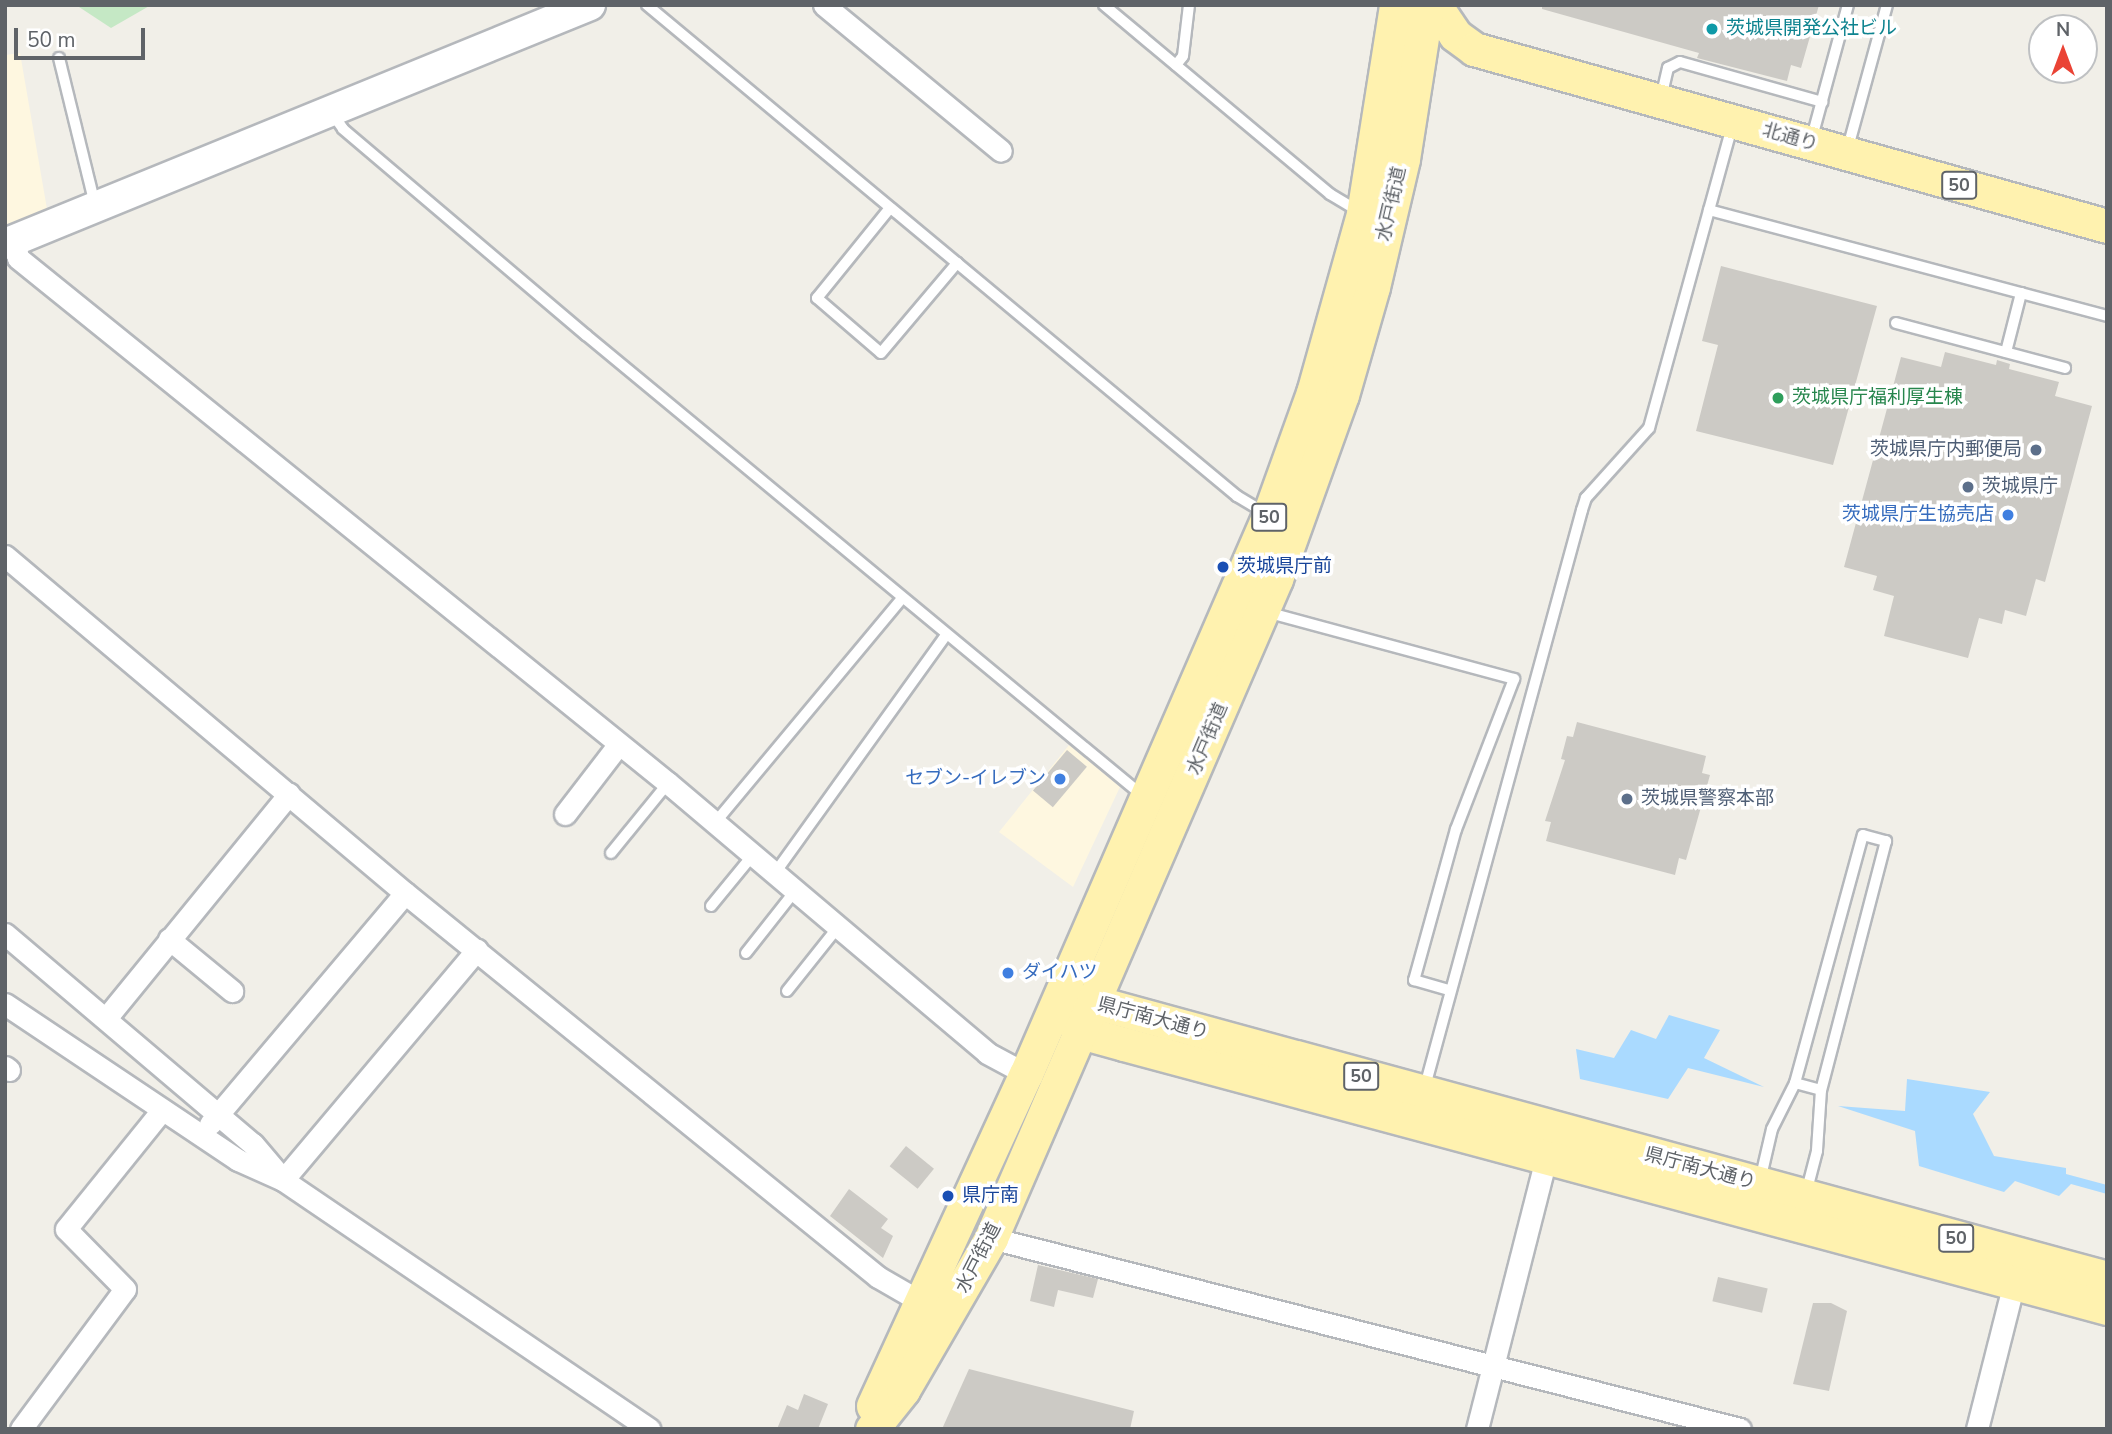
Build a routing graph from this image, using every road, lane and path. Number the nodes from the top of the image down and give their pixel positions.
1 (590, 5) edge
2 (648, 5) edge
3 (824, 5) edge
4 (1104, 5) edge
5 (1189, 5) edge
6 (1396, 5) edge
7 (1427, 5) edge
8 (1435, 5) edge
9 (1848, 5) edge
10 (1887, 5) edge
11 (1474, 49) junction
12 (59, 58) dead end
13 (1176, 65) junction
14 (1413, 96) junction
15 (1660, 101) junction
16 (1822, 102) junction
17 (332, 113) junction
18 (1733, 122) junction
19 (1811, 143) junction
20 (1001, 151) dead end
21 (1847, 154) junction
22 (96, 207) junction
23 (890, 208) junction
24 (1709, 210) junction
25 (1363, 214) junction
26 (2107, 226) edge
27 (10, 242) edge
28 (957, 263) junction
29 (2021, 293) junction
30 (2107, 316) edge
31 (1896, 323) dead end
32 (2006, 352) junction
33 (2065, 368) dead end
34 (1269, 515) junction
35 (1269, 553) junction
36 (5, 556) edge
37 (902, 598) junction
38 (1263, 612) junction
39 (946, 635) junction
40 (619, 744) junction
41 (668, 783) junction
42 (289, 794) junction
43 (1148, 800) junction
44 (565, 814) dead end
45 (714, 824) junction
46 (611, 853) dead end
47 (752, 856) junction
48 (775, 873) junction
49 (795, 891) junction
50 (405, 893) junction
51 (711, 906) dead end
52 (838, 927) junction
53 (5, 934) edge
54 (170, 939) junction
55 (477, 950) junction
56 (746, 953) dead end
57 (1450, 990) junction
58 (232, 991) dead end
59 (788, 992) dead end
60 (1057, 1002) junction
61 (1094, 1002) junction
62 (5, 1004) edge
63 (107, 1017) junction
64 (1081, 1032) junction
65 (1026, 1073) junction
66 (1795, 1083) junction
67 (1821, 1090) junction
68 (1424, 1093) junction
69 (162, 1110) junction
70 (218, 1116) junction
71 (202, 1133) junction
72 (1546, 1158) junction
73 (283, 1181) junction
74 (1759, 1185) junction
75 (1805, 1197) junction
76 (1771, 1218) junction
77 (990, 1238) junction
78 (2107, 1278) edge
79 (2014, 1283) junction
80 (923, 1303) junction
81 (2107, 1308) edge
82 (1492, 1366) junction
83 (21, 1429) edge
84 (650, 1429) edge
85 (862, 1429) edge
86 (872, 1429) edge
87 (1476, 1429) edge
88 (1740, 1429) edge
89 (1977, 1429) edge

1 - 17 street
2 - 23 lane
3 - 20 street
4 - 13 lane
5 - 13 lane
6 - 25 main road, 水戸街道 / 50
7 - 14 main road, 水戸街道 / 50
8 - 11 main road
9 - 16 lane
10 - 21 lane
11 - 14 main road
11 - 15 main road, 北通り / 50
12 - 22 lane
13 - 25 lane
14 - 35 main road, 水戸街道 / 50
15 - 16 lane
15 - 18 main road, 北通り / 50
16 - 19 lane
17 - 22 street
17 - 37 lane
18 - 19 main road, 北通り / 50
18 - 24 lane
19 - 21 main road, 北通り / 50
21 - 26 main road, 北通り / 50
22 - 27 street
23 - 28 lane
23 - 28 lane
24 - 29 lane
24 - 57 lane
25 - 34 main road, 水戸街道 / 50
27 - 40 street
28 - 34 lane
29 - 30 lane
29 - 32 lane
31 - 32 lane
32 - 33 lane
34 - 35 main road, 水戸街道 / 50
35 - 38 main road, 水戸街道 / 50
35 - 43 main road, 水戸街道 / 50
36 - 42 street
37 - 39 lane
37 - 45 lane
38 - 57 lane
38 - 61 main road, 水戸街道 / 50
39 - 43 lane
39 - 48 lane
40 - 41 street
40 - 44 street
41 - 45 street
41 - 46 lane
42 - 50 street
42 - 54 street
43 - 60 main road, 水戸街道 / 50
45 - 47 street
47 - 48 street
47 - 51 lane
48 - 49 street
49 - 52 street
49 - 56 lane
50 - 55 street
50 - 70 street
52 - 59 lane
52 - 65 street
53 - 63 street
54 - 58 street
54 - 63 street
55 - 73 street
55 - 80 street
57 - 68 lane
60 - 61 main road, 県庁南大通り / 50
60 - 64 main road, 県庁南大通り
60 - 65 main road, 水戸街道 / 50
61 - 64 main road, 水戸街道 / 50
61 - 68 main road, 県庁南大通り / 50
62 - 69 street
63 - 70 street
64 - 72 main road, 県庁南大通り / 50
64 - 77 main road, 水戸街道 / 50
65 - 80 main road, 水戸街道 / 50
66 - 67 lane
66 - 67 lane
66 - 74 lane
67 - 75 lane
68 - 74 main road, 県庁南大通り / 50
69 - 71 street
69 - 83 street
70 - 71 street
70 - 73 street
71 - 73 street
72 - 76 main road, 県庁南大通り / 50
72 - 82 street
73 - 84 street
74 - 75 main road, 県庁南大通り / 50
74 - 76 lane
75 - 76 lane
75 - 78 main road, 県庁南大通り / 50
76 - 79 main road, 県庁南大通り / 50
77 - 82 street
77 - 86 main road, 水戸街道 / 50
79 - 81 main road, 県庁南大通り / 50
79 - 89 street
80 - 85 main road, 水戸街道 / 50
82 - 87 street
82 - 88 street

